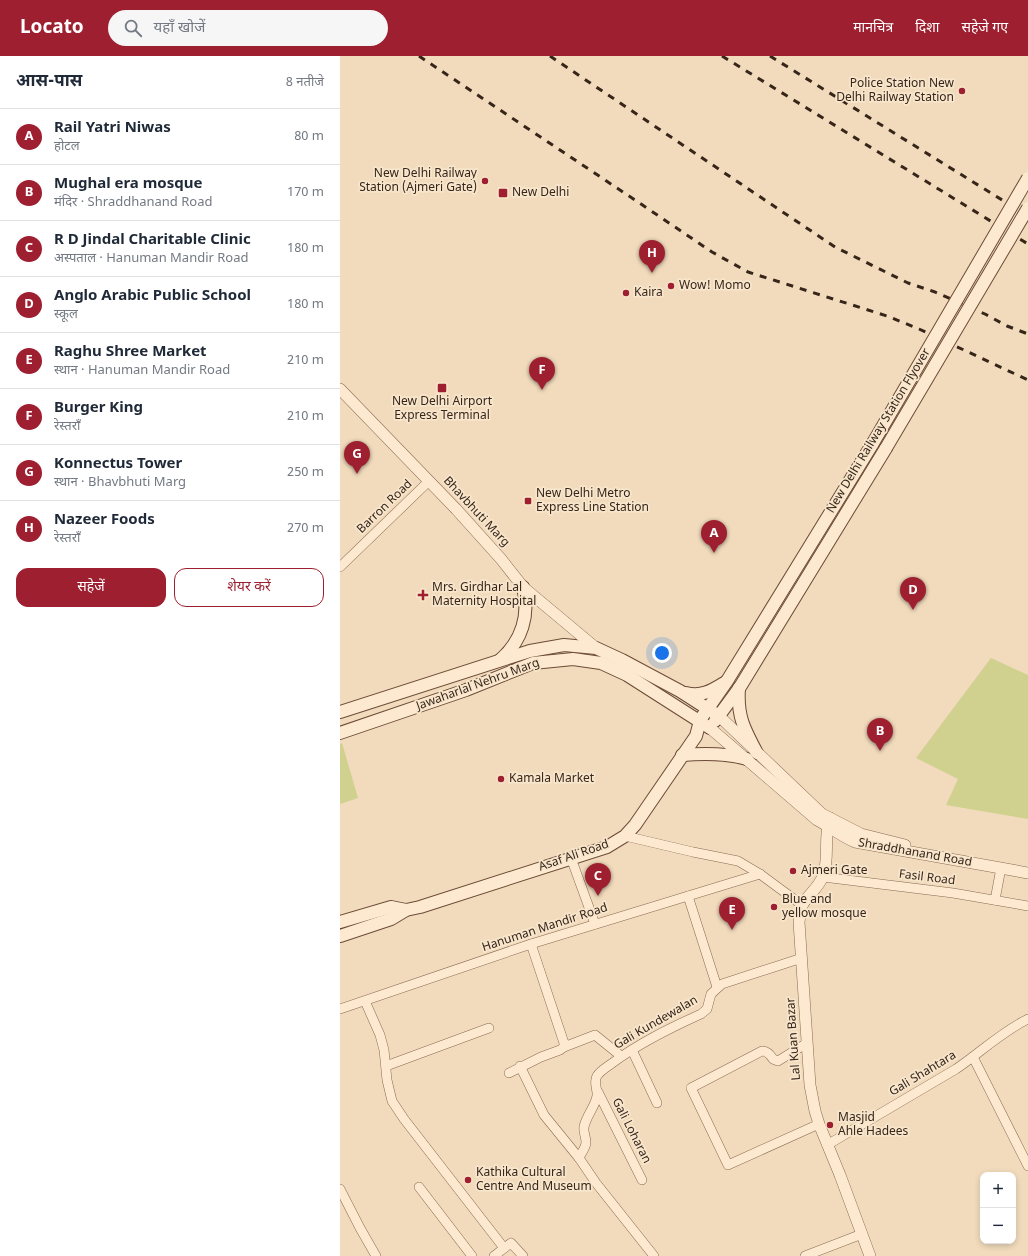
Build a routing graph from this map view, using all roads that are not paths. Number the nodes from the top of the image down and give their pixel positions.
1 (1028, 178) edge
2 (1028, 208) edge
3 (340, 389) edge
4 (429, 481) junction
5 (340, 567) edge
6 (523, 587) junction
7 (596, 648) junction
8 (497, 662) junction
9 (727, 681) junction
10 (740, 687) junction
11 (680, 691) junction
12 (708, 708) junction
13 (340, 712) edge
14 (719, 716) junction
15 (700, 721) junction
16 (710, 728) junction
17 (340, 733) edge
18 (696, 736) junction
19 (682, 755) junction
20 (752, 756) junction
21 (829, 822) junction
22 (625, 836) junction
23 (571, 858) junction
24 (1028, 865) edge
25 (1001, 868) junction
26 (1028, 873) edge
27 (760, 874) junction
28 (823, 877) junction
29 (688, 896) junction
30 (995, 900) junction
31 (802, 905) junction
32 (1028, 906) edge
33 (406, 910) junction
34 (340, 922) edge
35 (594, 924) junction
36 (340, 936) edge
37 (531, 944) junction
38 (802, 958) junction
39 (717, 987) junction
40 (365, 1001) junction
41 (340, 1009) edge
42 (1028, 1019) edge
43 (489, 1028) dead end
44 (807, 1043) junction
45 (564, 1047) junction
46 (632, 1050) junction
47 (621, 1056) junction
48 (973, 1057) junction
49 (386, 1066) junction
50 (520, 1066) junction
51 (509, 1073) dead end
52 (598, 1092) junction
53 (656, 1103) dead end
54 (819, 1124) junction
55 (827, 1145) junction
56 (579, 1158) junction
57 (1028, 1166) edge
58 (642, 1180) dead end
59 (418, 1187) dead end
60 (340, 1189) edge
61 (862, 1234) junction
62 (507, 1246) junction
63 (376, 1256) edge
64 (472, 1256) edge
65 (494, 1256) edge
66 (522, 1256) edge
67 (654, 1256) edge
68 (805, 1256) edge
69 (870, 1256) edge

1 - 9 main road, New Delhi Railway Station Flyover, bridge
2 - 10 main road, New Delhi Railway Station Flyover, bridge
3 - 4 street, Bhavbhuti Marg
4 - 5 street, Barron Road
4 - 6 street, Bhavbhuti Marg
6 - 7 street, Bhavbhuti Marg
6 - 8 main road
7 - 8 main road, Jawaharlal Nehru Marg
7 - 11 main road, Jawaharlal Nehru Marg
8 - 13 main road, Jawaharlal Nehru Marg
9 - 11 main road
9 - 12 main road, New Delhi Railway Station Flyover
10 - 14 main road, New Delhi Railway Station Flyover
10 - 20 main road
11 - 12 main road, Jawaharlal Nehru Marg
12 - 14 main road, Jawaharlal Nehru Marg
12 - 15 main road, New Delhi Railway Station Flyover
14 - 16 main road, New Delhi Railway Station Flyover
14 - 20 street, Shraddhanand Road
15 - 16 main road, Shraddhanand Road
15 - 17 main road, Jawaharlal Nehru Marg
15 - 18 main road, New Delhi Railway Station Flyover
16 - 18 main road
16 - 20 street, Shraddhanand Road
18 - 19 main road, Asaf Ali Road
19 - 20 main road
19 - 22 main road, Asaf Ali Road
20 - 21 street, Shraddhanand Road
21 - 24 street, Shraddhanand Road
21 - 25 street, Shraddhanand Road
21 - 28 street
22 - 23 main road, Asaf Ali Road
22 - 27 street
23 - 33 main road, Asaf Ali Road
23 - 35 street
25 - 26 street, Shraddhanand Road
25 - 30 street
27 - 29 street, Hanuman Mandir Road
27 - 31 street
28 - 30 street, Fasil Road
28 - 31 street
29 - 35 street, Hanuman Mandir Road
29 - 39 street
30 - 32 street, Fasil Road
31 - 38 street, Lal Kuan Bazar
33 - 34 main road, Asaf Ali Road
33 - 36 main road, Asaf Ali Road
35 - 37 street, Hanuman Mandir Road
37 - 40 street, Hanuman Mandir Road
37 - 45 street
38 - 39 street
38 - 44 street, Lal Kuan Bazar
39 - 46 street, Gali Kundewalan
40 - 41 street, Hanuman Mandir Road
40 - 49 street
42 - 48 street, Gali Shahtara
43 - 49 street
44 - 54 street, Lal Kuan Bazar
44 - 54 street
45 - 47 street
45 - 50 street
46 - 47 street, Gali Kundewalan
46 - 53 street
47 - 52 street, Gali Kundewalan
48 - 55 street, Gali Shahtara
48 - 57 street
49 - 62 street
50 - 51 street
50 - 56 street
52 - 56 street, Gali Kundewalan
52 - 58 street, Gali Loharan
54 - 55 street, Lal Kuan Bazar
55 - 61 street, Lal Kuan Bazar
56 - 67 street
59 - 64 street
60 - 63 street
61 - 68 street
61 - 69 street, Lal Kuan Bazar
62 - 65 street
62 - 66 street

